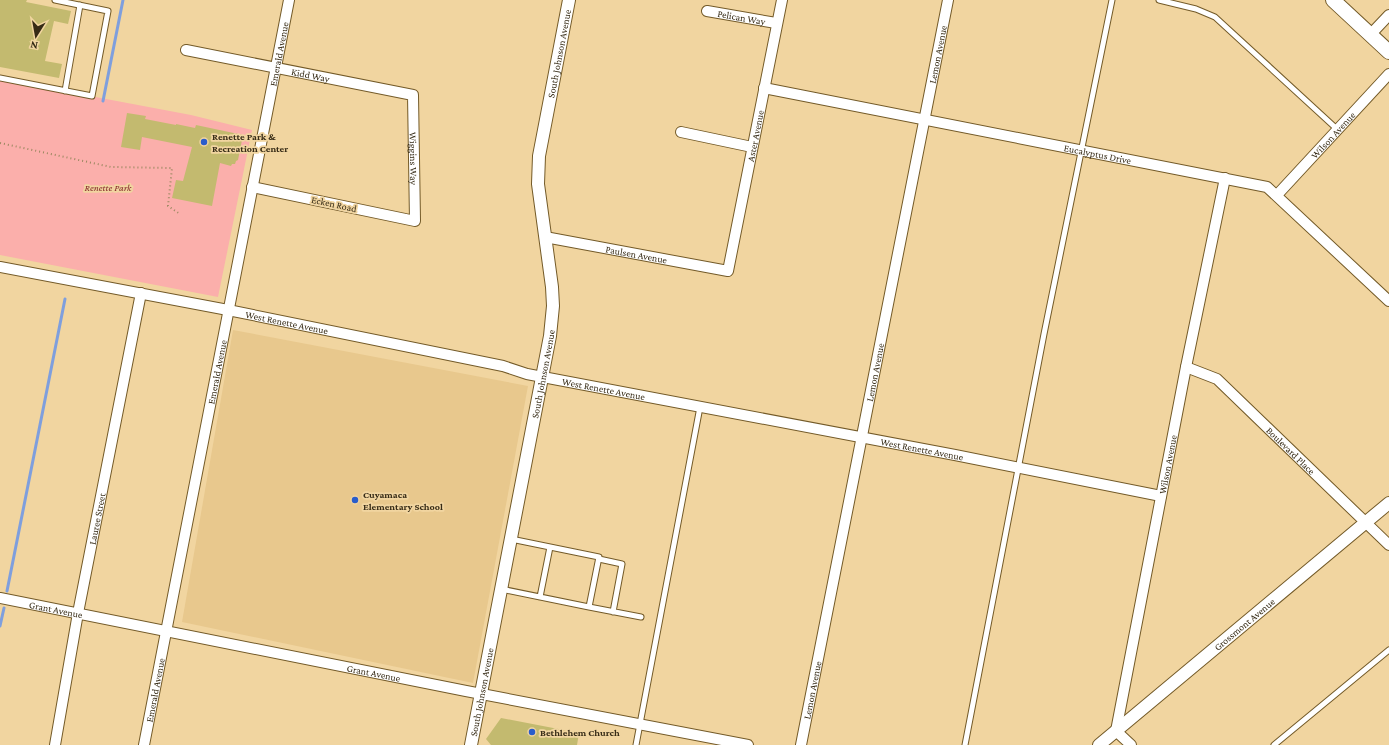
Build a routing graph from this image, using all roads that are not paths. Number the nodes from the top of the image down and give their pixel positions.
1 (55, 0) edge
2 (289, 0) edge
3 (569, 0) edge
4 (782, 0) edge
5 (948, 0) edge
6 (1112, 0) edge
7 (1159, 0) edge
8 (1333, 0) edge
9 (80, 5) junction
10 (707, 11) dead end
11 (1389, 15) edge
12 (776, 23) junction
13 (1370, 35) junction
14 (186, 50) dead end
15 (1389, 52) edge
16 (276, 67) junction
17 (1389, 74) edge
18 (0, 78) edge
19 (764, 88) junction
20 (65, 91) junction
21 (412, 95) joint
22 (924, 119) junction
23 (1338, 130) junction
24 (682, 132) dead end
25 (752, 147) junction
26 (1081, 150) junction
27 (1225, 178) junction
28 (252, 188) junction
29 (1277, 196) junction
30 (415, 221) joint
31 (545, 237) junction
32 (0, 267) edge
33 (728, 271) joint
34 (141, 293) junction
35 (1389, 301) edge
36 (228, 310) junction
37 (1186, 367) junction
38 (543, 377) junction
39 (700, 407) junction
40 (861, 438) junction
41 (1019, 468) junction
42 (1161, 496) junction
43 (1389, 503) edge
44 (1366, 522) junction
45 (511, 539) junction
46 (1389, 545) edge
47 (550, 546) junction
48 (599, 559) junction
49 (501, 589) junction
50 (540, 597) junction
51 (0, 598) edge
52 (590, 607) junction
53 (613, 612) junction
54 (78, 613) junction
55 (641, 618) dead end
56 (166, 630) junction
57 (1389, 650) edge
58 (481, 694) junction
59 (640, 724) junction
60 (1116, 731) junction
61 (54, 745) edge
62 (144, 745) edge
63 (471, 745) edge
64 (636, 745) edge
65 (748, 745) edge
66 (801, 745) edge
67 (966, 745) edge
68 (1099, 745) edge
69 (1131, 745) edge
70 (1274, 745) edge

1 - 9 lane
2 - 16 street, Emerald Avenue
3 - 31 street, South Johnson Avenue
4 - 12 street, Aster Avenue
5 - 22 street, Lemon Avenue
6 - 26 lane
7 - 23 lane
8 - 13 main road
9 - 20 lane
9 - 20 lane
10 - 12 street, Pelican Way
11 - 13 street
12 - 19 street, Aster Avenue
13 - 15 main road
14 - 16 street, Kidd Way
16 - 21 street, Kidd Way
16 - 28 street, Emerald Avenue
17 - 23 street, Wilson Avenue
18 - 20 lane
19 - 22 street, Eucalyptus Drive
19 - 25 street, Aster Avenue
21 - 30 street, Wiggins Way
22 - 26 street, Eucalyptus Drive
22 - 40 street, Lemon Avenue
23 - 29 street, Wilson Avenue
24 - 25 street
25 - 33 street, Aster Avenue
26 - 27 street, Eucalyptus Drive
26 - 41 lane
27 - 29 street, Eucalyptus Drive
27 - 37 street, Wilson Avenue
28 - 30 street, Ecken Road
28 - 36 street, Emerald Avenue
29 - 35 street, Eucalyptus Drive
31 - 33 street, Paulsen Avenue
31 - 38 street, South Johnson Avenue
32 - 34 street, West Renette Avenue
34 - 36 street, West Renette Avenue
34 - 54 street, Lauree Street
36 - 38 street, West Renette Avenue
36 - 56 street, Emerald Avenue
37 - 42 street, Wilson Avenue
37 - 44 street, Boulevard Place
38 - 39 street, West Renette Avenue
38 - 45 street, South Johnson Avenue
39 - 40 street, West Renette Avenue
39 - 59 lane
40 - 41 street, West Renette Avenue
40 - 66 street, Lemon Avenue
41 - 42 street, West Renette Avenue
41 - 67 lane
42 - 60 street, Wilson Avenue
43 - 44 street, Grossmont Avenue
44 - 46 street, Boulevard Place
44 - 60 street, Grossmont Avenue
45 - 47 lane
45 - 49 street, South Johnson Avenue
47 - 48 lane
47 - 50 lane
48 - 52 lane
48 - 53 lane
49 - 50 lane
49 - 58 street, South Johnson Avenue
50 - 52 lane
51 - 54 street, Grant Avenue
52 - 53 lane
53 - 55 lane
54 - 56 street, Grant Avenue
54 - 61 street, Lauree Street
56 - 58 street, Grant Avenue
56 - 62 street, Emerald Avenue
57 - 70 lane
58 - 59 street, Grant Avenue
58 - 63 street, South Johnson Avenue
59 - 64 lane
59 - 65 street, Grant Avenue
60 - 68 street, Grossmont Avenue
60 - 69 street

